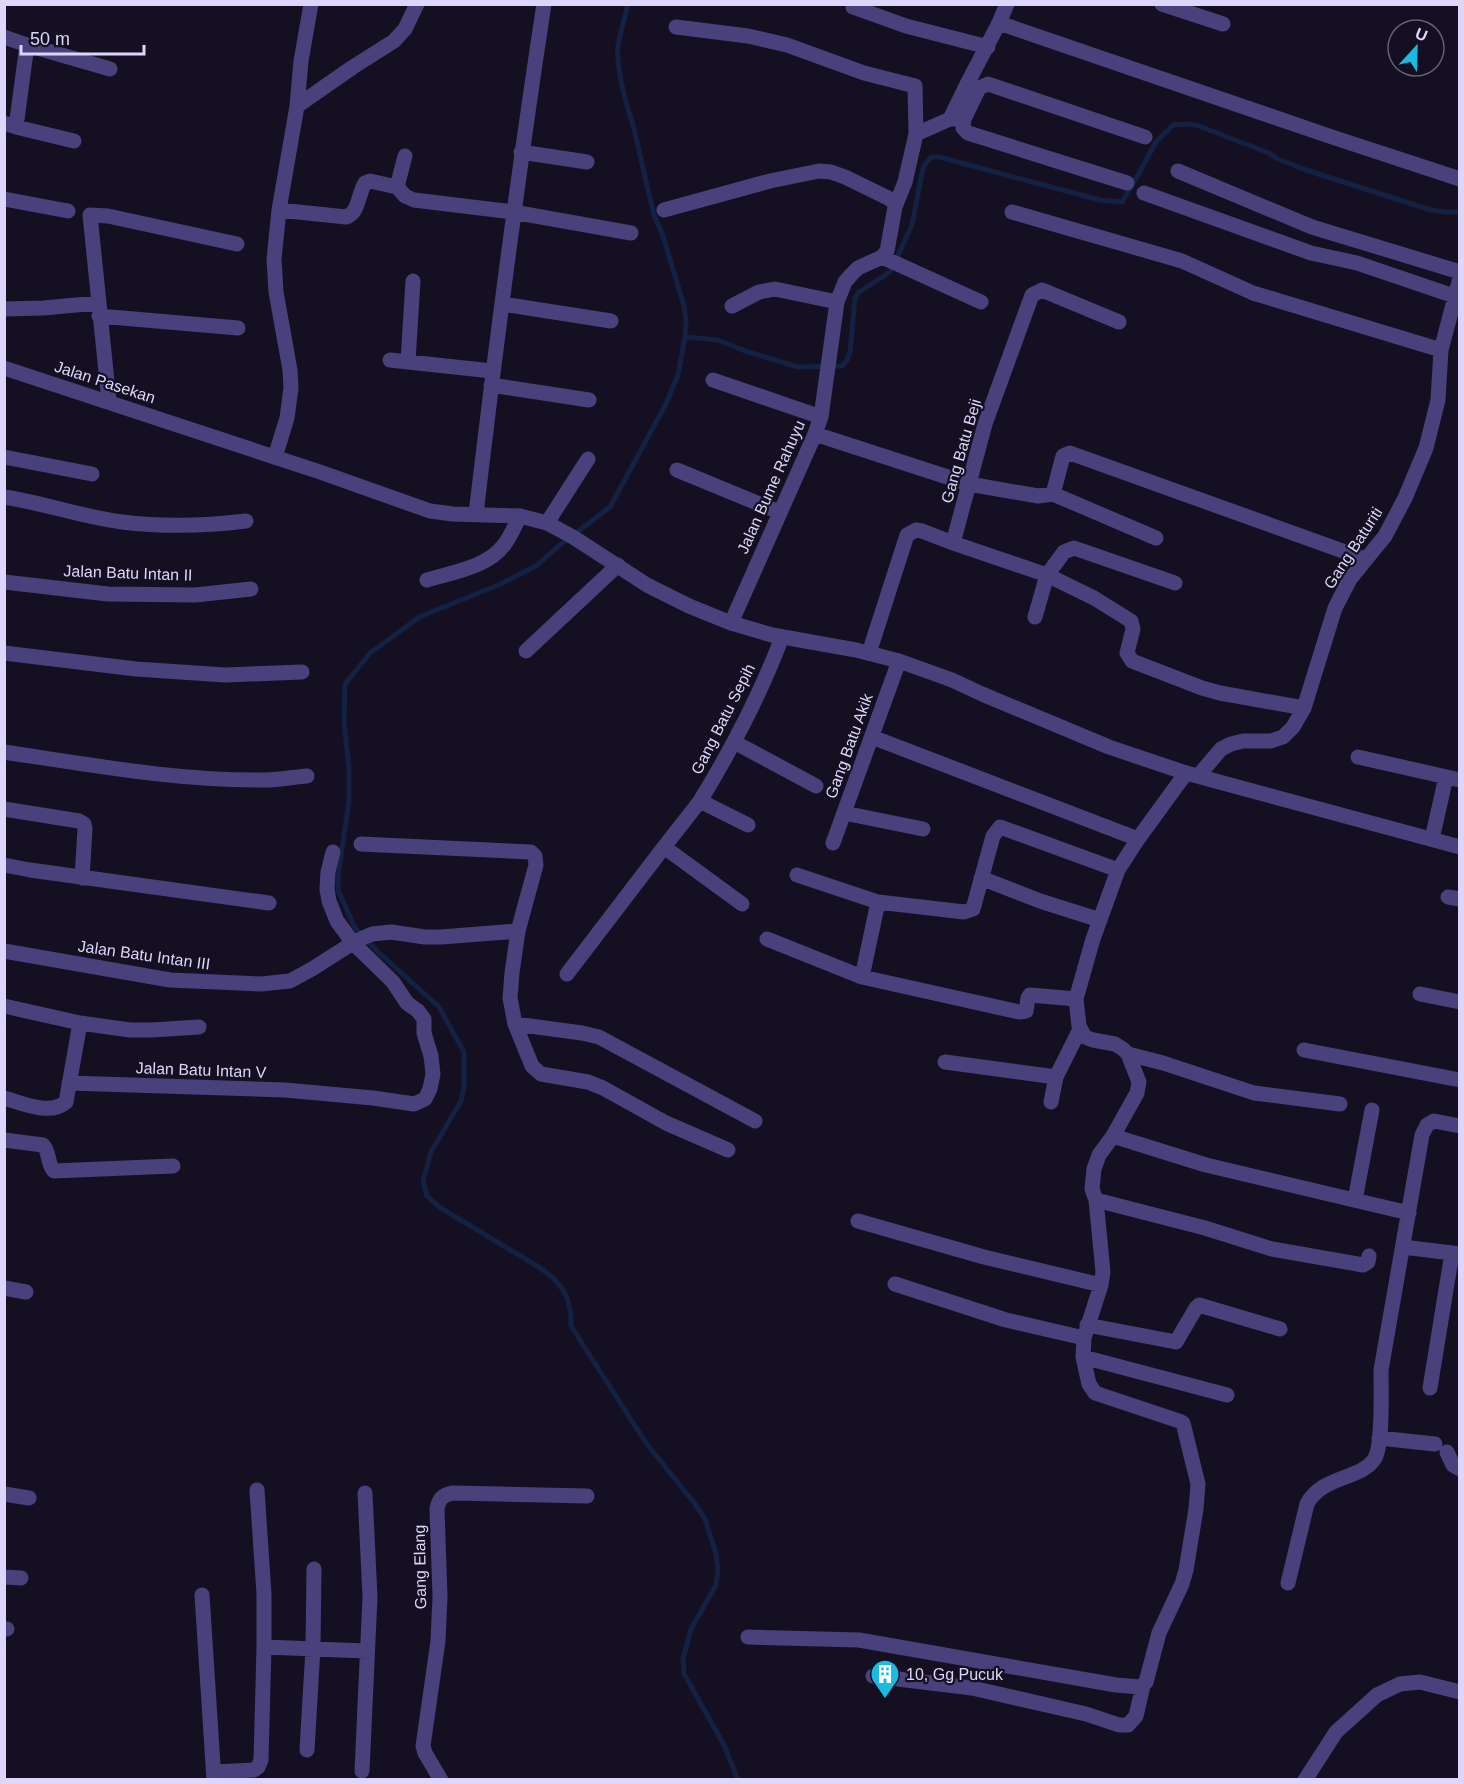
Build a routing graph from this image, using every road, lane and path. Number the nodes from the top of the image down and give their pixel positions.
1 (311, 4) edge
2 (417, 4) edge
3 (544, 4) edge
4 (1007, 4) edge
5 (1162, 4) edge
6 (853, 7) dead end
7 (999, 23) junction
8 (1223, 24) dead end
9 (676, 27) dead end
10 (4, 37) edge
11 (27, 45) junction
12 (988, 47) junction
13 (110, 69) dead end
14 (297, 106) junction
15 (957, 119) junction
16 (10, 125) edge
17 (916, 134) junction
18 (1145, 137) dead end
19 (74, 141) dead end
20 (521, 152) junction
21 (405, 156) dead end
22 (587, 162) dead end
23 (1178, 171) dead end
24 (1459, 179) edge
25 (1127, 183) dead end
26 (397, 188) junction
27 (1144, 193) dead end
28 (4, 199) edge
29 (896, 207) junction
30 (279, 210) junction
31 (664, 210) dead end
32 (68, 211) dead end
33 (513, 212) junction
34 (1012, 212) dead end
35 (631, 233) dead end
36 (237, 244) dead end
37 (882, 257) junction
38 (1460, 272) edge
39 (1460, 278) edge
40 (413, 281) dead end
41 (1454, 296) junction
42 (837, 302) junction
43 (981, 302) dead end
44 (502, 304) junction
45 (732, 306) dead end
46 (4, 309) edge
47 (99, 309) junction
48 (611, 321) dead end
49 (1119, 322) dead end
50 (237, 328) dead end
51 (1441, 350) junction
52 (390, 360) dead end
53 (408, 361) junction
54 (4, 368) edge
55 (492, 378) junction
56 (713, 380) dead end
57 (589, 400) dead end
58 (109, 401) junction
59 (821, 417) junction
60 (815, 434) junction
61 (275, 457) junction
62 (4, 458) edge
63 (588, 459) dead end
64 (677, 471) dead end
65 (92, 474) dead end
66 (969, 484) junction
67 (1053, 494) junction
68 (4, 497) edge
69 (779, 512) junction
70 (477, 514) junction
71 (520, 516) junction
72 (246, 521) dead end
73 (547, 523) junction
74 (1156, 538) dead end
75 (953, 543) junction
76 (1365, 559) junction
77 (618, 565) junction
78 (1047, 575) junction
79 (427, 580) dead end
80 (4, 582) edge
81 (1174, 583) dead end
82 (251, 589) dead end
83 (1035, 617) dead end
84 (731, 623) junction
85 (782, 637) junction
86 (526, 651) dead end
87 (4, 653) edge
88 (869, 653) junction
89 (899, 661) junction
90 (302, 672) dead end
91 (1304, 708) junction
92 (872, 737) junction
93 (734, 742) junction
94 (4, 752) edge
95 (1358, 757) dead end
96 (1192, 774) junction
97 (307, 776) dead end
98 (1453, 779) edge
99 (816, 786) dead end
100 (700, 801) junction
101 (4, 809) edge
102 (844, 813) junction
103 (748, 825) dead end
104 (924, 830) dead end
105 (1138, 839) junction
106 (1432, 839) junction
107 (833, 843) dead end
108 (360, 844) dead end
109 (664, 847) junction
110 (1460, 847) edge
111 (333, 852) dead end
112 (4, 864) edge
113 (1118, 870) junction
114 (797, 875) dead end
115 (82, 878) junction
116 (981, 878) junction
117 (878, 902) junction
118 (269, 903) dead end
119 (742, 904) dead end
120 (1100, 920) junction
121 (518, 931) junction
122 (767, 939) dead end
123 (355, 942) junction
124 (4, 951) edge
125 (567, 974) dead end
126 (862, 977) junction
127 (1420, 994) dead end
128 (1076, 999) junction
129 (1460, 1002) edge
130 (4, 1006) edge
131 (80, 1023) junction
132 (515, 1024) junction
133 (199, 1027) dead end
134 (1080, 1029) junction
135 (1304, 1050) dead end
136 (1128, 1054) junction
137 (945, 1062) dead end
138 (1056, 1077) junction
139 (1460, 1080) edge
140 (69, 1083) junction
141 (4, 1098) edge
142 (1051, 1102) dead end
143 (1340, 1104) dead end
144 (1372, 1110) dead end
145 (755, 1121) dead end
146 (1460, 1126) edge
147 (1113, 1136) junction
148 (4, 1140) edge
149 (728, 1150) dead end
150 (172, 1166) dead end
151 (1096, 1200) junction
152 (1355, 1200) junction
153 (1409, 1213) junction
154 (858, 1221) dead end
155 (1403, 1247) junction
156 (1456, 1254) edge
157 (1369, 1256) dead end
158 (895, 1284) dead end
159 (1101, 1285) junction
160 (4, 1288) edge
161 (26, 1292) dead end
162 (1280, 1329) dead end
163 (1086, 1331) junction
164 (1083, 1357) junction
165 (1430, 1388) dead end
166 (1227, 1395) dead end
167 (1378, 1447) junction
168 (1460, 1469) edge
169 (257, 1490) dead end
170 (365, 1493) dead end
171 (4, 1494) edge
172 (587, 1496) dead end
173 (29, 1498) dead end
174 (314, 1569) dead end
175 (4, 1577) edge
176 (21, 1578) dead end
177 (1287, 1583) dead end
178 (202, 1595) dead end
179 (748, 1637) dead end
180 (264, 1647) junction
181 (313, 1648) junction
182 (368, 1651) junction
183 (873, 1676) dead end
184 (1143, 1686) junction
185 (1460, 1692) edge
186 (307, 1750) dead end
187 (362, 1772) dead end
188 (214, 1776) edge
189 (441, 1779) edge
190 (1305, 1779) edge

1 - 14 street
2 - 14 street
3 - 20 street
4 - 7 street
5 - 8 street
6 - 12 street
7 - 12 street
7 - 24 street
9 - 17 street
10 - 11 street
11 - 13 street
11 - 16 street
12 - 15 street
14 - 30 street
15 - 17 street
15 - 18 street
15 - 25 street
16 - 19 street
17 - 29 street
20 - 22 street
20 - 33 street
21 - 26 street
23 - 38 street
26 - 30 street
26 - 33 street
27 - 41 street
28 - 32 street
29 - 31 street
29 - 37 street
30 - 61 street
33 - 35 street
33 - 44 street
34 - 51 street
36 - 47 street
37 - 42 street, Jalan Bume Rahuyu
37 - 43 street
39 - 41 street, Gang Baturiti
40 - 53 street
41 - 51 street, Gang Baturiti
42 - 45 street
42 - 59 street, Jalan Bume Rahuyu
44 - 48 street
44 - 55 street
46 - 47 street
47 - 50 street
47 - 58 street
49 - 66 street, Gang Batu Beji
51 - 76 street, Gang Baturiti
52 - 53 street
53 - 55 street
54 - 58 street, Jalan Pasekan
55 - 57 street
55 - 70 street
56 - 59 street
58 - 61 street, Jalan Pasekan
59 - 60 street, Jalan Bume Rahuyu
60 - 66 street
60 - 69 street, Jalan Bume Rahuyu
61 - 70 street, Jalan Pasekan
62 - 65 street
63 - 73 street
64 - 69 street
66 - 67 street
66 - 75 street, Gang Batu Beji
67 - 74 street
67 - 76 street
68 - 72 street
69 - 84 street, Jalan Bume Rahuyu
70 - 71 street, Jalan Pasekan
71 - 73 street, Jalan Pasekan
71 - 79 street
73 - 77 street, Jalan Pasekan
75 - 78 street
75 - 88 street
76 - 91 street, Gang Baturiti
77 - 84 street, Jalan Pasekan
77 - 86 street
78 - 81 street
78 - 83 street
78 - 91 street
80 - 82 street, Jalan Batu Intan II
84 - 85 street, Jalan Pasekan
85 - 88 street, Jalan Pasekan
85 - 93 street, Gang Batu Sepih
87 - 90 street
88 - 89 street, Jalan Pasekan
89 - 92 street, Gang Batu Akik
89 - 96 street, Jalan Pasekan
91 - 96 street, Gang Baturiti
92 - 102 street, Gang Batu Akik
92 - 105 street
93 - 99 street
93 - 100 street, Gang Batu Sepih
94 - 97 street
95 - 98 street
96 - 105 street, Gang Baturiti
96 - 106 street, Jalan Pasekan
98 - 106 street
100 - 103 street, Gang Batu Sepih
100 - 109 street
101 - 115 street
102 - 104 street
102 - 107 street, Gang Batu Akik
105 - 113 street, Gang Baturiti
106 - 110 street, Jalan Pasekan
108 - 121 street
109 - 119 street
109 - 125 street
111 - 123 street
112 - 115 street
113 - 116 street
113 - 120 street, Gang Baturiti
114 - 117 street
115 - 118 street
116 - 117 street
116 - 120 street
117 - 126 street
120 - 128 street, Gang Baturiti
121 - 123 street, Jalan Batu Intan III
121 - 132 street
122 - 126 street
123 - 124 street, Jalan Batu Intan III
123 - 140 street, Jalan Batu Intan V
126 - 128 street
127 - 129 street
128 - 134 street
130 - 131 street
131 - 133 street
131 - 140 street
132 - 145 street
132 - 149 street
134 - 136 street
134 - 138 street
135 - 139 street
136 - 143 street
136 - 147 street
137 - 138 street
138 - 142 street
140 - 141 street
144 - 152 street
146 - 153 street
147 - 151 street
147 - 152 street
148 - 150 street
151 - 157 street
151 - 159 street
152 - 153 street
153 - 155 street
154 - 159 street
155 - 156 street
155 - 167 street
156 - 165 street
158 - 163 street
159 - 163 street
160 - 161 street
162 - 163 street
163 - 164 street
164 - 166 street
164 - 184 street
167 - 168 street
167 - 177 street
169 - 180 street
170 - 182 street
171 - 173 street
172 - 189 street, Gang Elang
174 - 181 street
175 - 176 street
178 - 188 street
179 - 184 street
180 - 181 street
180 - 188 street
181 - 182 street
181 - 186 street
182 - 187 street
183 - 184 street
185 - 190 street

